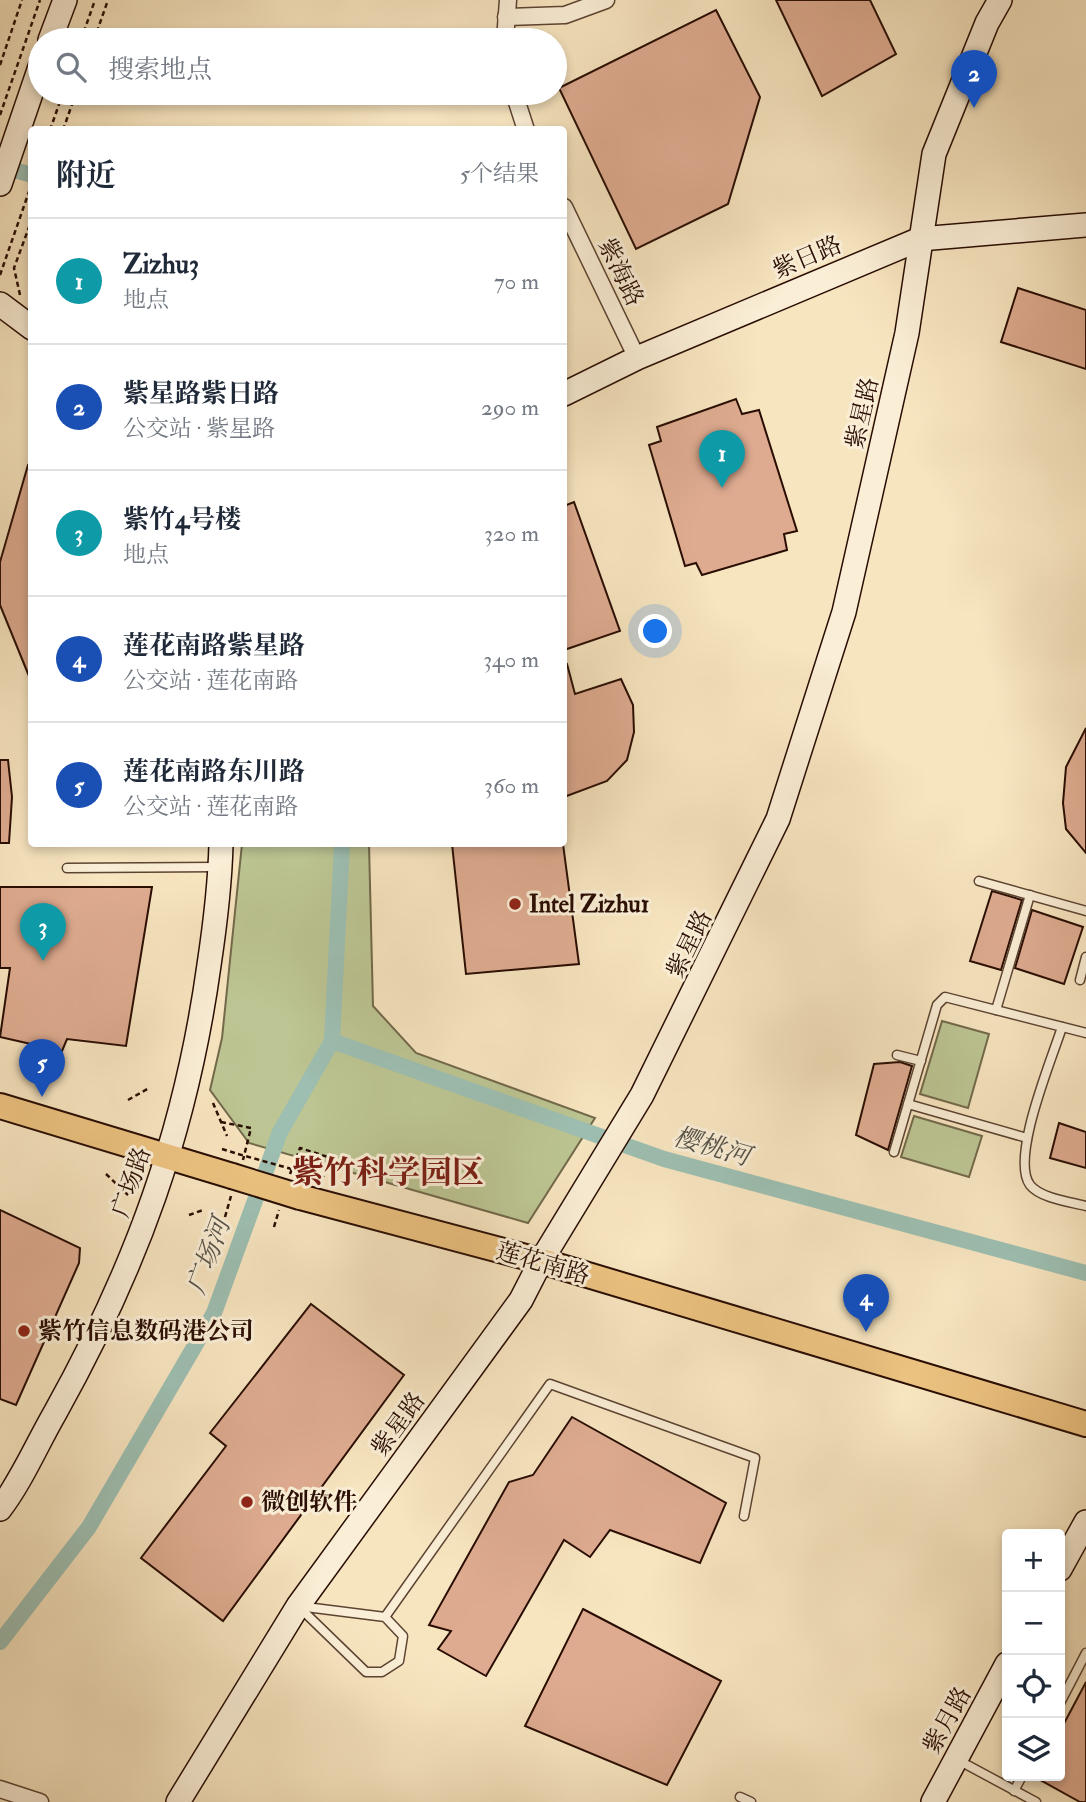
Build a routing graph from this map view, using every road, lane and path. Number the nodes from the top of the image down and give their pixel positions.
1 (22, 0) edge
2 (40, 0) edge
3 (65, 0) edge
4 (95, 0) edge
5 (108, 0) edge
6 (508, 0) edge
7 (606, 0) edge
8 (1000, 0) edge
9 (506, 17) junction
10 (33, 28) edge
11 (54, 28) edge
12 (85, 28) edge
13 (98, 28) edge
14 (506, 28) edge
15 (28, 48) edge
16 (0, 65) edge
17 (28, 88) edge
18 (59, 105) edge
19 (72, 105) edge
20 (518, 105) edge
21 (11, 117) edge
22 (51, 126) edge
23 (64, 126) edge
24 (525, 126) edge
25 (0, 184) edge
26 (28, 194) edge
27 (567, 213) edge
28 (1086, 225) edge
29 (28, 230) edge
30 (920, 239) junction
31 (0, 275) edge
32 (6, 308) edge
33 (28, 325) edge
34 (637, 358) junction
35 (567, 393) edge
36 (221, 855) edge
37 (67, 868) dead end
38 (979, 881) dead end
39 (1030, 895) junction
40 (1086, 911) edge
41 (1086, 957) edge
42 (1080, 980) dead end
43 (996, 1010) junction
44 (1062, 1027) junction
45 (1086, 1033) edge
46 (897, 1055) dead end
47 (921, 1061) junction
48 (149, 1088) dead end
49 (128, 1100) dead end
50 (213, 1102) dead end
51 (908, 1104) junction
52 (0, 1106) edge
53 (221, 1122) junction
54 (227, 1136) dead end
55 (1027, 1139) junction
56 (249, 1143) dead end
57 (222, 1149) dead end
58 (894, 1152) dead end
59 (168, 1156) junction
60 (295, 1156) dead end
61 (235, 1165) junction
62 (106, 1174) dead end
63 (130, 1198) dead end
64 (1086, 1206) edge
65 (203, 1210) dead end
66 (189, 1215) dead end
67 (541, 1261) junction
68 (1086, 1424) edge
69 (0, 1509) edge
70 (744, 1516) dead end
71 (1086, 1521) edge
72 (1065, 1560) edge
73 (298, 1606) junction
74 (385, 1617) junction
75 (1086, 1653) edge
76 (1002, 1673) edge
77 (1065, 1693) edge
78 (956, 1758) junction
79 (1019, 1781) edge
80 (0, 1788) edge
81 (1014, 1791) junction
82 (740, 1797) dead end
83 (40, 1802) edge
84 (177, 1802) edge
85 (751, 1802) edge
86 (933, 1802) edge
87 (1035, 1802) edge

1 - 16 path
2 - 10 path
3 - 11 street
4 - 12 path
5 - 13 path
6 - 9 street
7 - 9 street
8 - 30 street, 紫星路
9 - 14 street
15 - 21 path
17 - 21 street
18 - 22 path
19 - 23 path
20 - 24 street
21 - 25 street
26 - 31 path
27 - 34 street, 紫海路
28 - 30 street, 紫日路
29 - 32 path
30 - 34 street, 紫日路
30 - 67 street, 紫星路
32 - 33 street
34 - 35 street, 紫日路
36 - 37 lane
36 - 59 street, 广场路
38 - 39 lane
39 - 40 lane
39 - 43 lane
41 - 42 lane
43 - 44 lane
43 - 47 lane
44 - 45 lane
44 - 55 lane
46 - 47 lane
47 - 51 lane
48 - 49 path
50 - 53 path
51 - 55 lane
51 - 58 lane
52 - 59 main road, 莲花南路
53 - 54 path
53 - 56 path
55 - 64 lane
57 - 61 path
59 - 61 main road, 莲花南路
59 - 69 street, 广场路
60 - 61 path, bridge
61 - 67 main road, 莲花南路, bridge
62 - 63 path
65 - 66 path
67 - 68 main road, 莲花南路
67 - 73 street, 紫星路
70 - 74 lane
71 - 72 street
73 - 74 lane
73 - 74 lane
73 - 84 street, 紫星路
75 - 77 lane
76 - 78 street, 紫月路
78 - 81 lane
78 - 86 street, 紫月路
79 - 81 lane
80 - 83 street
81 - 87 lane
82 - 85 lane

